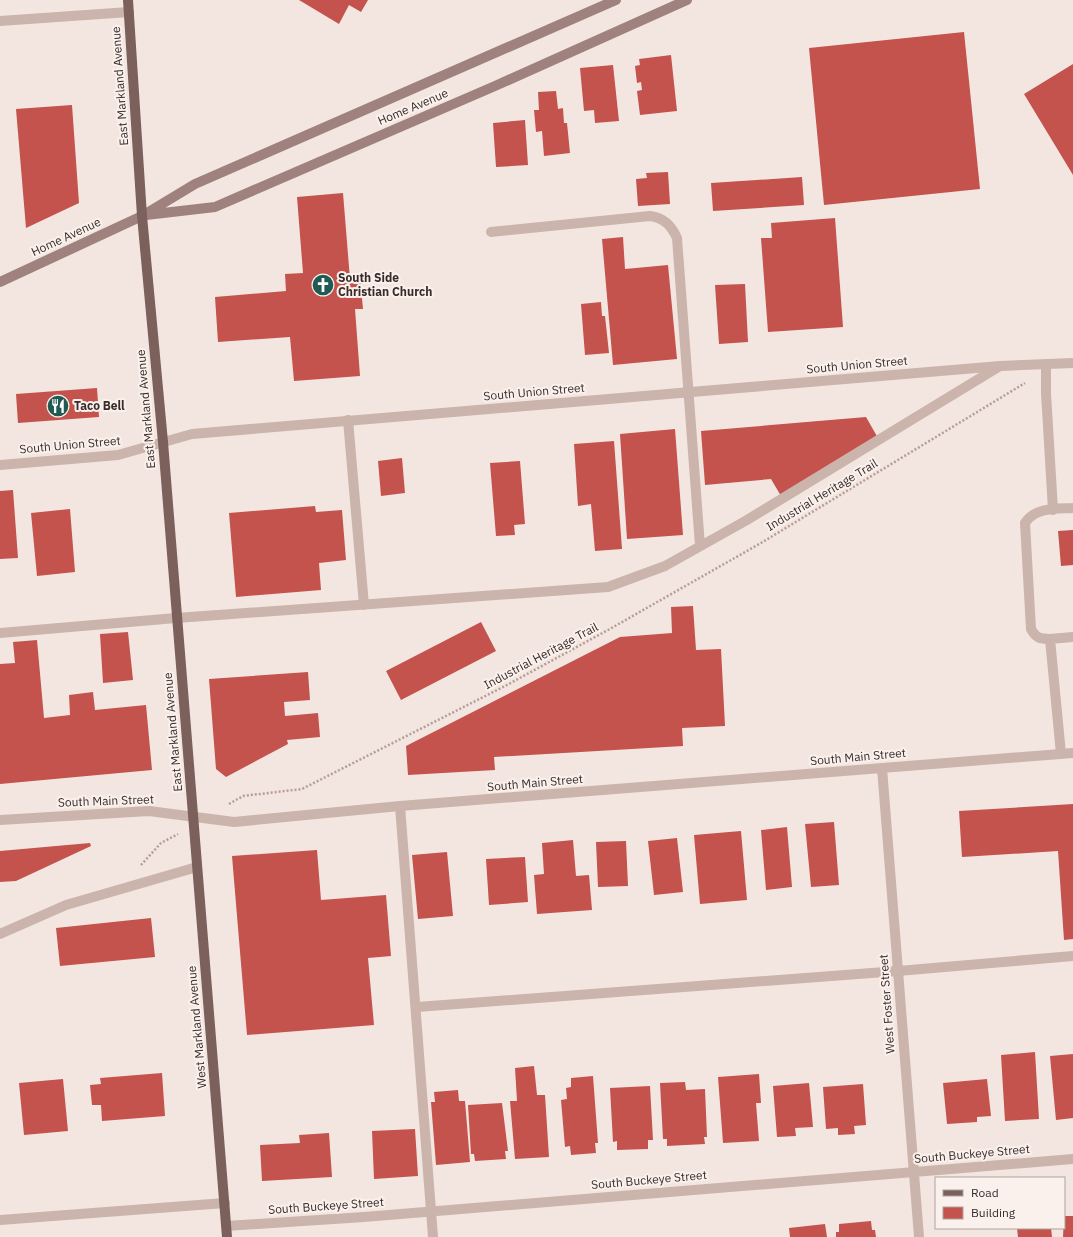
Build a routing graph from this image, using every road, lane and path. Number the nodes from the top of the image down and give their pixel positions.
1 (128, 0) edge
2 (616, 0) edge
3 (687, 0) edge
4 (129, 12) junction
5 (0, 21) edge
6 (142, 216) junction
7 (491, 232) dead end
8 (0, 282) edge
9 (1073, 363) edge
10 (1000, 366) junction
11 (1046, 367) junction
12 (689, 392) junction
13 (348, 420) junction
14 (162, 442) junction
15 (0, 465) edge
16 (1073, 508) edge
17 (1053, 510) junction
18 (700, 546) junction
19 (364, 605) junction
20 (176, 618) junction
21 (0, 633) edge
22 (1073, 637) edge
23 (1050, 639) junction
24 (1073, 753) edge
25 (1061, 754) junction
26 (882, 768) junction
27 (400, 806) junction
28 (206, 818) junction
29 (0, 820) edge
30 (193, 820) junction
31 (140, 866) dead end
32 (197, 867) junction
33 (0, 934) edge
34 (1073, 956) edge
35 (898, 971) junction
36 (417, 1006) junction
37 (1073, 1159) edge
38 (914, 1171) junction
39 (225, 1203) junction
40 (431, 1210) junction
41 (0, 1220) edge
42 (226, 1226) junction
43 (227, 1237) edge
44 (434, 1237) edge
45 (919, 1237) edge

1 - 4 main road, East Markland Avenue
2 - 6 street, Home Avenue
3 - 6 street, Home Avenue
4 - 5 street
4 - 6 main road, East Markland Avenue
6 - 8 street, Home Avenue
6 - 14 main road, East Markland Avenue
7 - 12 street
9 - 11 street, South Union Street
10 - 11 street, South Union Street
10 - 12 street, South Union Street
10 - 18 street
11 - 17 street
11 - 28 path, Industrial Heritage Trail
12 - 13 street, South Union Street
12 - 18 street
13 - 14 street, South Union Street
13 - 19 street
14 - 15 street, South Union Street
14 - 20 main road, East Markland Avenue
16 - 17 street
17 - 23 street
18 - 19 street
19 - 20 street
20 - 21 street
20 - 30 main road, East Markland Avenue
22 - 23 street
23 - 25 street
24 - 25 street, South Main Street
25 - 26 street, South Main Street
26 - 27 street, South Main Street
26 - 35 street, West Foster Street
27 - 28 street, South Main Street
27 - 36 street
28 - 30 street, South Main Street
29 - 30 street, South Main Street
30 - 31 path
30 - 32 main road, West Markland Avenue
32 - 33 street
32 - 39 main road, West Markland Avenue
34 - 35 street
35 - 36 street
35 - 38 street, West Foster Street
36 - 40 street
37 - 38 street, South Buckeye Street
38 - 40 street, South Buckeye Street
38 - 45 street, West Foster Street
39 - 41 street
39 - 42 main road, West Markland Avenue
40 - 42 street, South Buckeye Street
40 - 44 street
42 - 43 main road, West Markland Avenue

